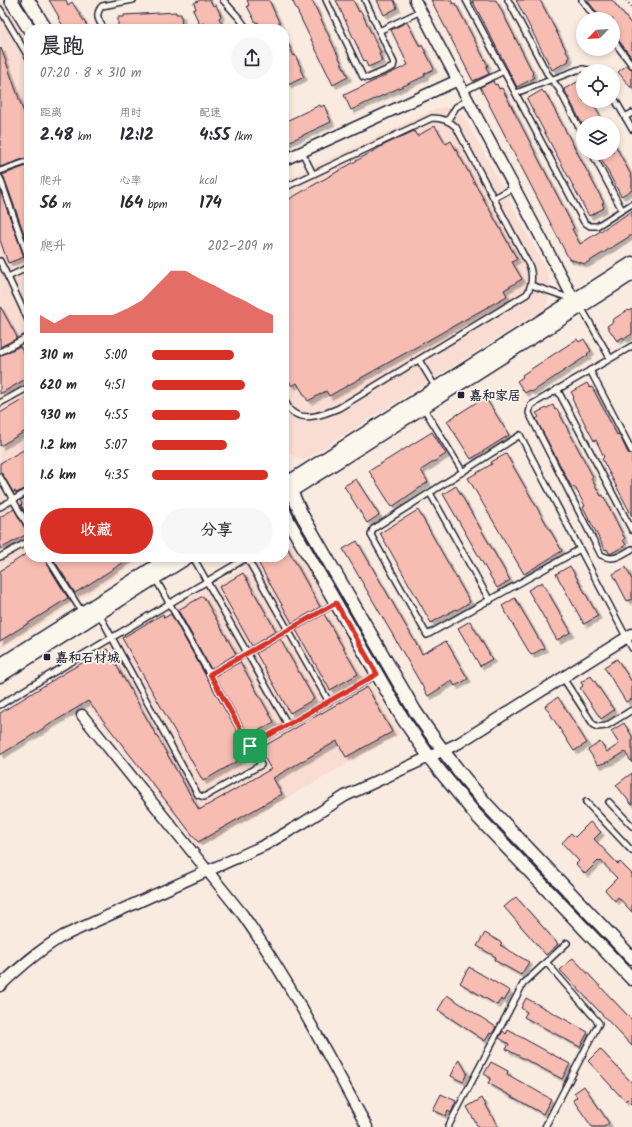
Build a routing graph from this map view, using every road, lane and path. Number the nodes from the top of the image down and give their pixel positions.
1 (11, 0) edge
2 (28, 0) edge
3 (132, 0) edge
4 (223, 0) edge
5 (326, 0) edge
6 (364, 0) edge
7 (415, 0) edge
8 (466, 0) edge
9 (508, 0) edge
10 (582, 0) edge
11 (626, 0) edge
12 (632, 7) edge
13 (0, 9) edge
14 (421, 11) junction
15 (591, 12) edge
16 (26, 24) edge
17 (43, 24) edge
18 (101, 24) edge
19 (244, 24) edge
20 (379, 30) junction
21 (620, 49) edge
22 (24, 50) edge
23 (632, 65) edge
24 (576, 70) edge
25 (504, 71) junction
26 (458, 80) junction
27 (552, 80) junction
28 (516, 93) junction
29 (466, 96) junction
30 (620, 108) edge
31 (632, 112) edge
32 (625, 117) junction
33 (448, 120) junction
34 (576, 122) edge
35 (632, 129) edge
36 (302, 151) junction
37 (289, 158) edge
38 (596, 160) edge
39 (24, 163) edge
40 (0, 171) edge
41 (313, 174) junction
42 (0, 178) edge
43 (289, 186) edge
44 (514, 187) junction
45 (494, 198) junction
46 (632, 204) edge
47 (622, 210) junction
48 (24, 246) edge
49 (0, 261) edge
50 (632, 263) edge
51 (24, 269) edge
52 (632, 274) edge
53 (8, 277) junction
54 (531, 285) junction
55 (578, 303) junction
56 (24, 311) edge
57 (24, 339) edge
58 (632, 346) edge
59 (0, 352) edge
60 (610, 358) junction
61 (419, 360) junction
62 (590, 370) junction
63 (436, 388) junction
64 (557, 389) junction
65 (24, 390) edge
66 (0, 403) edge
67 (423, 407) junction
68 (289, 408) edge
69 (632, 451) edge
70 (463, 472) junction
71 (0, 477) edge
72 (289, 484) edge
73 (289, 484) edge
74 (289, 491) edge
75 (430, 492) junction
76 (24, 494) edge
77 (13, 500) junction
78 (0, 507) edge
79 (24, 519) edge
80 (289, 526) edge
81 (632, 530) edge
82 (24, 544) edge
83 (580, 549) junction
84 (632, 549) edge
85 (0, 557) edge
86 (50, 562) edge
87 (162, 562) edge
88 (180, 562) edge
89 (196, 562) edge
90 (239, 562) edge
91 (250, 562) edge
92 (155, 578) junction
93 (207, 581) junction
94 (490, 601) junction
95 (169, 603) junction
96 (336, 603) junction
97 (83, 613) junction
98 (99, 614) junction
99 (288, 630) junction
100 (629, 635) edge
101 (112, 637) junction
102 (632, 648) edge
103 (248, 653) junction
104 (0, 665) edge
105 (210, 674) junction
106 (377, 674) junction
107 (0, 676) edge
108 (563, 678) junction
109 (329, 702) junction
110 (0, 705) edge
111 (632, 710) edge
112 (82, 715) dead end
113 (288, 725) junction
114 (250, 746) junction
115 (443, 751) junction
116 (429, 757) junction
117 (586, 802) dead end
118 (609, 802) dead end
119 (632, 826) edge
120 (632, 850) edge
121 (207, 871) junction
122 (567, 943) dead end
123 (632, 958) edge
124 (546, 962) junction
125 (632, 979) edge
126 (0, 986) edge
127 (367, 1127) edge
128 (448, 1127) edge
129 (545, 1127) edge

1 - 16 street
2 - 17 street
3 - 18 lane
4 - 19 lane
5 - 20 lane
6 - 20 lane
7 - 14 street
8 - 25 lane
9 - 27 lane
10 - 15 lane
11 - 12 path
13 - 22 lane
14 - 20 lane
14 - 26 street
21 - 23 lane
24 - 27 lane
25 - 28 lane
25 - 29 lane
26 - 29 street
26 - 36 street
27 - 28 lane
27 - 34 lane
28 - 47 lane
29 - 33 lane
29 - 44 street
30 - 32 lane
31 - 32 lane
32 - 35 lane
33 - 41 lane
33 - 45 lane
36 - 37 street
36 - 41 lane
38 - 47 lane
39 - 40 lane
41 - 43 lane
42 - 48 lane
44 - 45 lane
44 - 55 street
45 - 54 lane
46 - 47 lane
49 - 53 lane
50 - 55 street
51 - 53 lane
52 - 55 street
53 - 56 lane
54 - 55 lane
54 - 61 lane
55 - 60 lane
55 - 63 street
55 - 67 street
57 - 59 lane
58 - 60 lane
60 - 62 lane
61 - 63 lane
61 - 68 lane
62 - 64 lane
62 - 69 lane
63 - 72 street
64 - 81 lane
64 - 84 lane
65 - 66 lane
67 - 70 lane
67 - 73 street
70 - 75 lane
70 - 83 lane
71 - 77 lane
74 - 115 street
75 - 94 lane
75 - 94 lane
76 - 77 lane
77 - 78 lane
77 - 79 lane
80 - 96 street
82 - 85 lane
83 - 94 lane
83 - 100 lane
86 - 97 lane
87 - 97 street
88 - 92 street
89 - 93 lane
90 - 93 lane
91 - 99 lane
92 - 95 lane
92 - 98 street
93 - 95 lane
93 - 103 lane
95 - 101 lane
95 - 105 lane
96 - 99 lane
96 - 106 street
97 - 104 street
98 - 101 lane
98 - 107 street
99 - 103 lane
99 - 109 lane
100 - 102 lane
100 - 108 street
101 - 110 lane
101 - 114 lane
103 - 105 lane
103 - 113 lane
105 - 114 lane
106 - 109 lane
106 - 116 street
108 - 111 lane
108 - 115 street
109 - 113 lane
112 - 121 street
113 - 114 lane
115 - 116 street
115 - 123 street
116 - 121 street
116 - 125 street
117 - 120 lane
118 - 119 lane
121 - 126 street
121 - 127 street
122 - 124 lane
124 - 128 lane
124 - 129 lane

